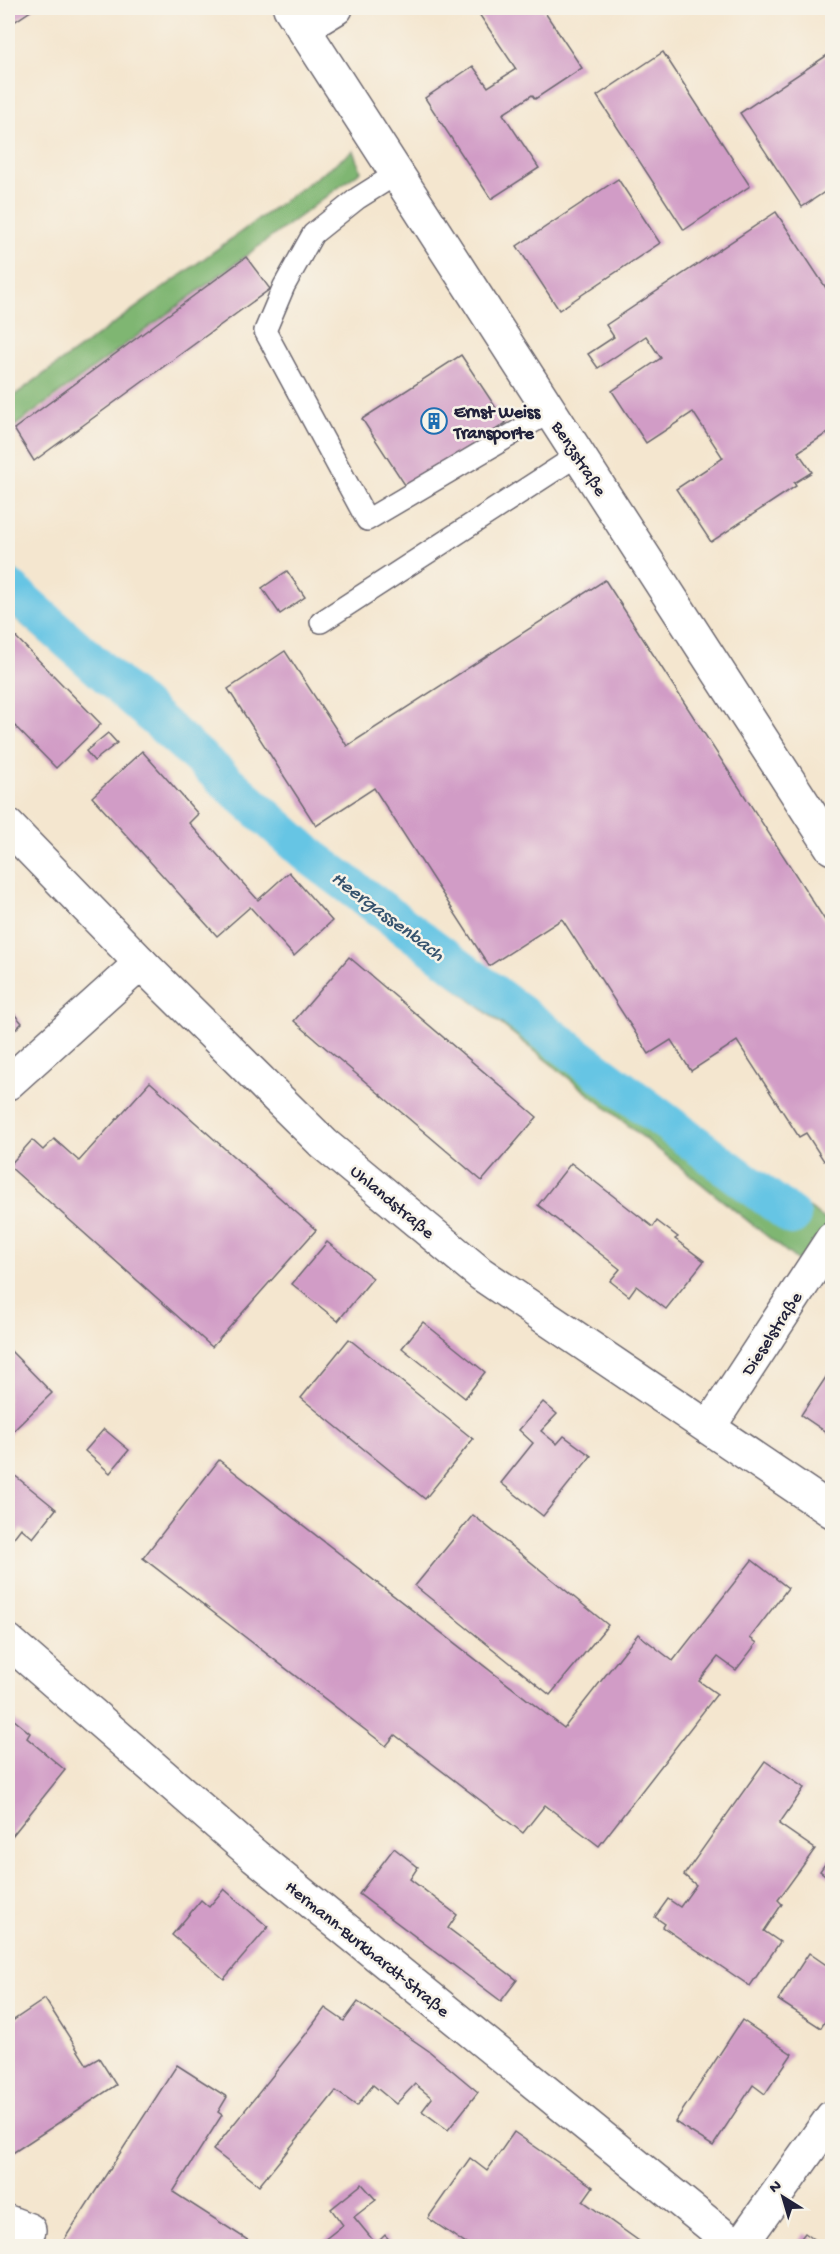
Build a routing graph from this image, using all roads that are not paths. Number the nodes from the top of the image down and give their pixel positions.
1 (336, 8) edge
2 (296, 18) edge
3 (396, 174) junction
4 (550, 412) junction
5 (578, 455) junction
6 (321, 622) dead end
7 (8, 826) edge
8 (832, 848) edge
9 (141, 963) junction
10 (8, 1083) edge
11 (832, 1239) edge
12 (709, 1427) junction
13 (832, 1511) edge
14 (8, 1641) edge
15 (832, 2117) edge
16 (738, 2247) edge

1 - 2 street
2 - 3 street, Benzstraße
3 - 4 street, Benzstraße
3 - 4 lane
4 - 5 street, Benzstraße
5 - 6 lane
5 - 8 street, Benzstraße
7 - 9 street, Uhlandstraße
9 - 10 street
9 - 12 street, Uhlandstraße
11 - 12 street, Dieselstraße
12 - 13 street, Uhlandstraße
14 - 16 street, Hermann-Burkhardt-Straße
15 - 16 street

